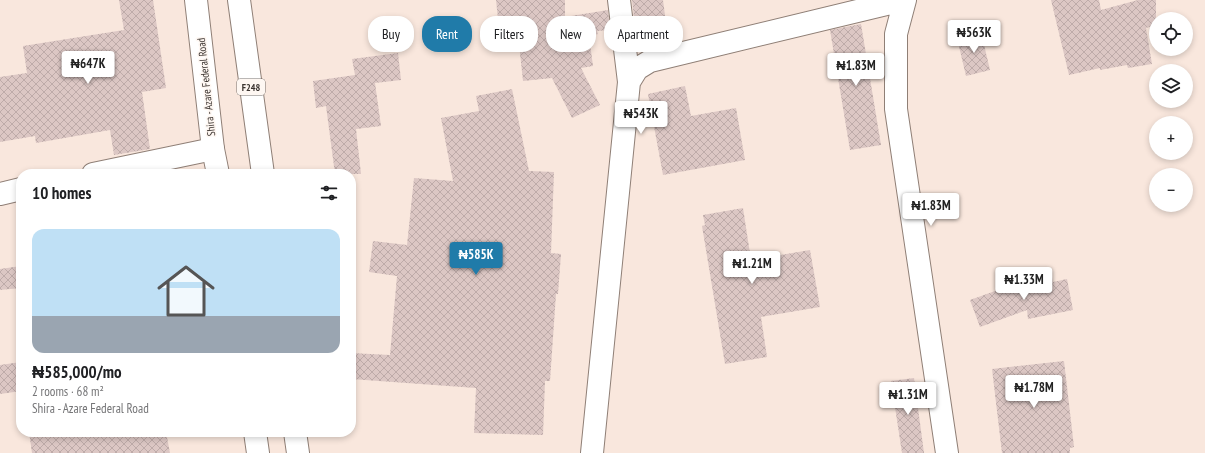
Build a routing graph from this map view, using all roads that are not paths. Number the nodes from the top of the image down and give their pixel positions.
1 (196, 0) edge
2 (239, 0) edge
3 (619, 0) edge
4 (904, 0) edge
5 (629, 82) junction
6 (213, 149) junction
7 (117, 169) edge
8 (217, 169) edge
9 (262, 169) edge
10 (16, 190) edge
11 (0, 194) edge
12 (256, 437) edge
13 (296, 437) edge
14 (258, 453) edge
15 (298, 453) edge
16 (592, 453) edge
17 (947, 453) edge

1 - 6 street, Shira - Azare Federal Road
2 - 9 street, F248
3 - 5 street
4 - 5 street
4 - 17 street
5 - 16 street
6 - 7 street
6 - 8 street, Shira - Azare Federal Road
10 - 11 street
12 - 14 street
13 - 15 street

